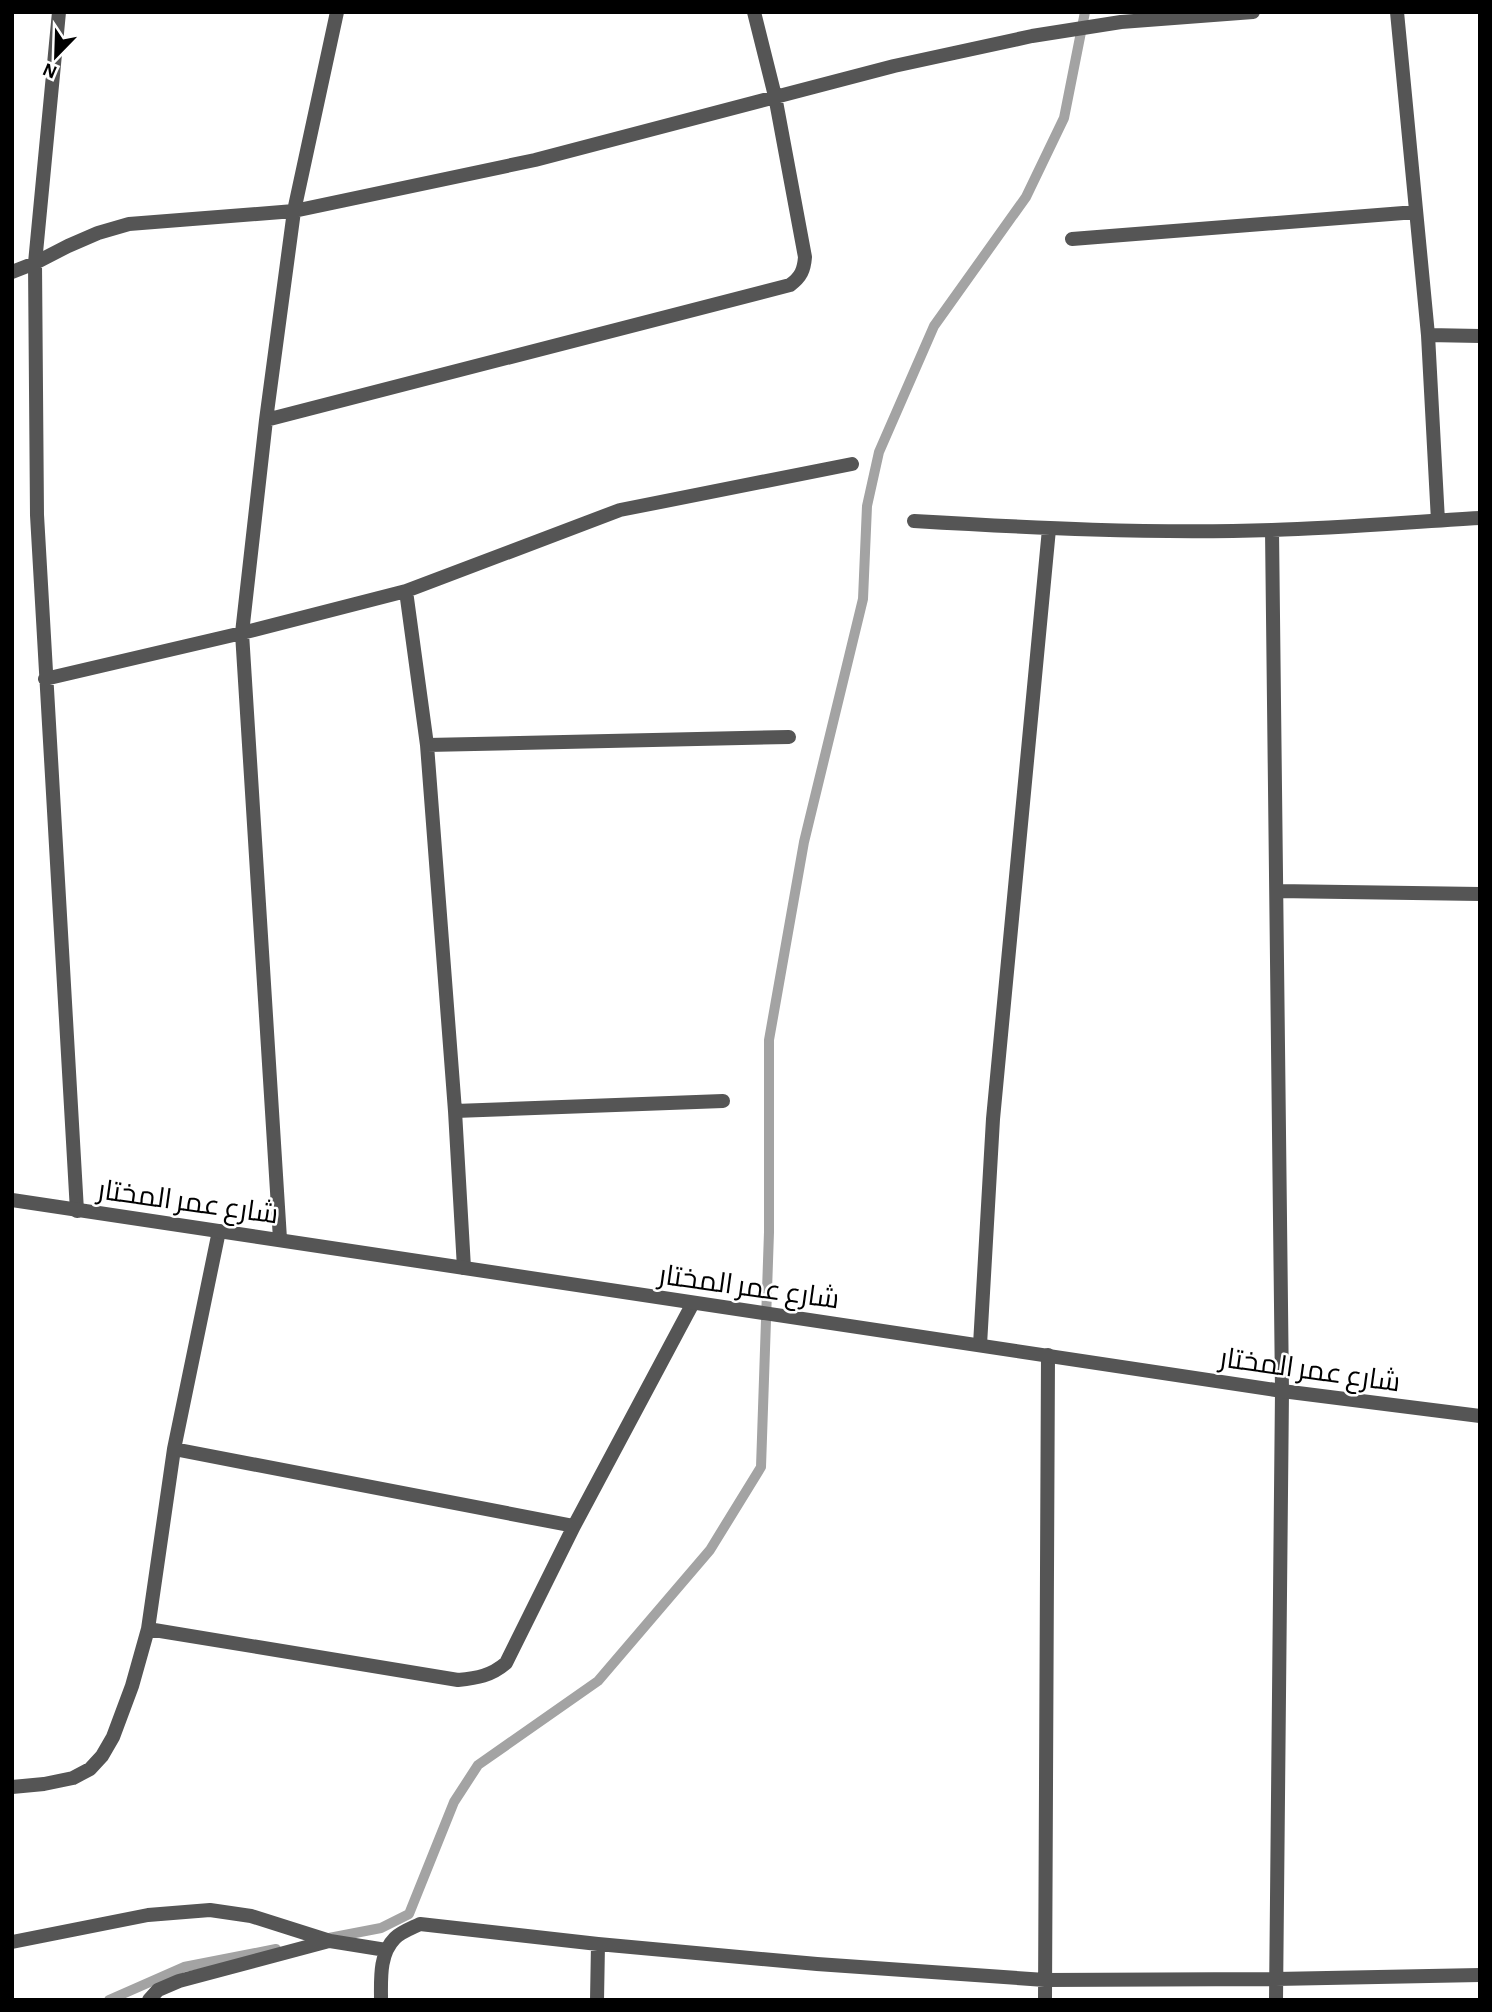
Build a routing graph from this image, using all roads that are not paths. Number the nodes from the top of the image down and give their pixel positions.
1 (59, 12) edge
2 (337, 12) edge
3 (754, 12) edge
4 (1253, 12) edge
5 (1398, 12) edge
6 (775, 96) junction
7 (294, 211) junction
8 (1416, 212) junction
9 (1072, 239) dead end
10 (35, 263) junction
11 (12, 272) edge
12 (1428, 335) junction
13 (1480, 336) edge
14 (266, 420) junction
15 (852, 464) dead end
16 (1480, 518) edge
17 (1438, 521) junction
18 (914, 522) dead end
19 (1048, 529) junction
20 (1272, 530) junction
21 (406, 591) junction
22 (242, 634) junction
23 (45, 679) junction
24 (789, 737) dead end
25 (427, 745) junction
26 (1276, 891) junction
27 (1480, 894) edge
28 (723, 1101) dead end
29 (456, 1111) junction
30 (12, 1200) edge
31 (77, 1210) junction
32 (219, 1231) junction
33 (280, 1239) junction
34 (464, 1268) junction
35 (694, 1303) junction
36 (980, 1345) junction
37 (1048, 1354) junction
38 (1282, 1391) junction
39 (1480, 1416) edge
40 (174, 1449) junction
41 (574, 1526) junction
42 (148, 1629) junction
43 (12, 1787) edge
44 (330, 1941) junction
45 (12, 1942) edge
46 (598, 1944) junction
47 (386, 1950) junction
48 (1480, 1975) edge
49 (1276, 1979) junction
50 (1045, 1980) junction
51 (149, 2000) edge
52 (380, 2000) edge
53 (597, 2000) edge
54 (1045, 2000) edge
55 (1276, 2000) edge

1 - 10 street
2 - 7 street
3 - 6 street
4 - 6 street
5 - 8 street
6 - 7 street
6 - 14 street
7 - 10 street
7 - 14 street
8 - 9 street
8 - 12 street
10 - 11 street
10 - 23 street
12 - 13 street
12 - 17 street
14 - 22 street
15 - 21 street
16 - 17 street
17 - 20 street
18 - 19 street
19 - 20 street
19 - 36 street
20 - 26 street
21 - 22 street
21 - 25 street
22 - 23 street
22 - 33 street
23 - 31 street
24 - 25 street
25 - 29 street
26 - 27 street
26 - 38 street
28 - 29 street
29 - 34 street
30 - 31 street, شارع عمر المختار
31 - 32 street, شارع عمر المختار
32 - 33 street, شارع عمر المختار
32 - 40 street
33 - 34 street, شارع عمر المختار
34 - 35 street, شارع عمر المختار
35 - 36 street, شارع عمر المختار
35 - 41 street
36 - 37 street, شارع عمر المختار
37 - 38 street, شارع عمر المختار
37 - 50 street
38 - 39 street, شارع عمر المختار
38 - 49 street
40 - 41 street
40 - 42 street
41 - 42 street
42 - 43 street
44 - 45 street
44 - 47 street
44 - 51 street
46 - 47 street
46 - 50 street
46 - 53 street
47 - 52 street
48 - 49 street
49 - 50 street
49 - 55 street
50 - 54 street

